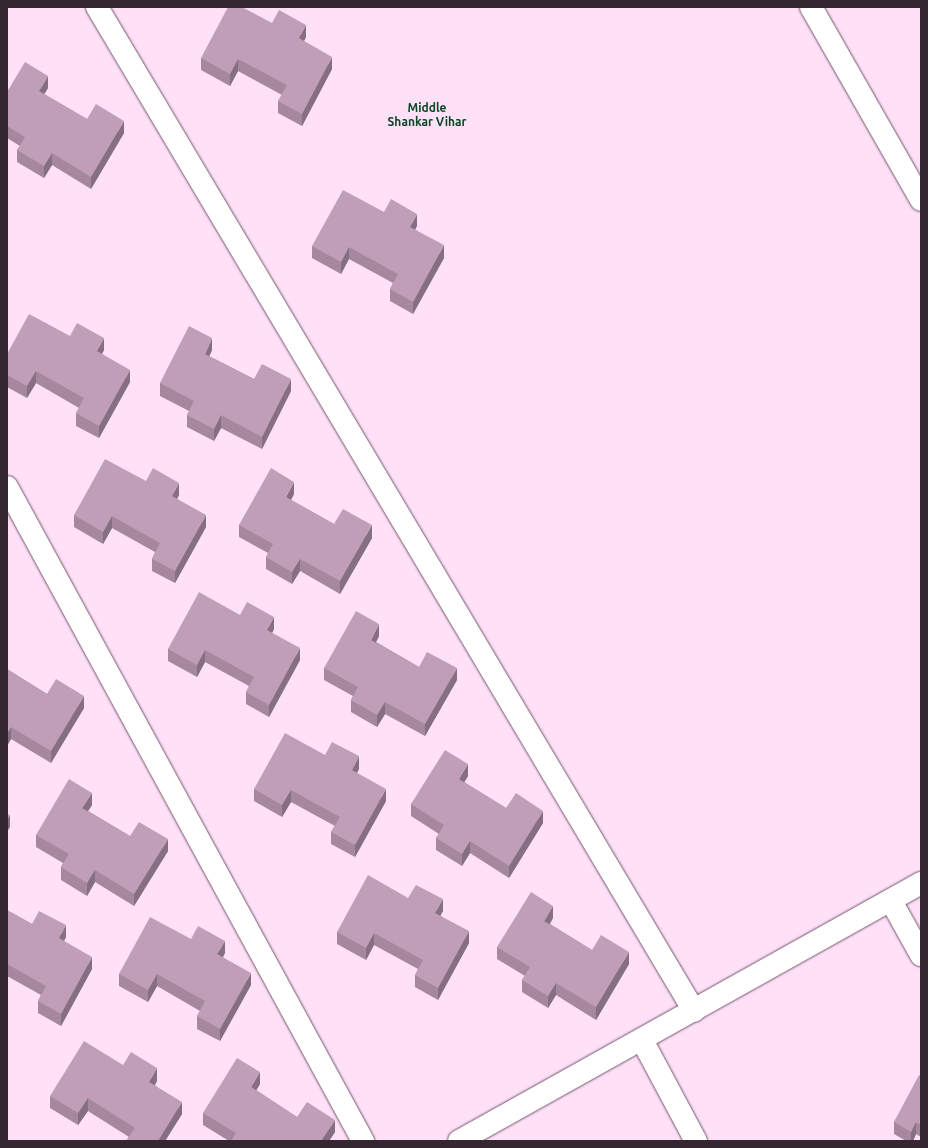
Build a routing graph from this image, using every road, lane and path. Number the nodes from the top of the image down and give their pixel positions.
1 (97, 7) edge
2 (811, 7) edge
3 (921, 200) edge
4 (7, 487) edge
5 (921, 884) edge
6 (890, 901) junction
7 (921, 955) edge
8 (694, 1011) junction
9 (642, 1040) junction
10 (363, 1141) edge
11 (459, 1141) edge
12 (696, 1141) edge

1 - 8 street
2 - 3 street
4 - 10 street
5 - 6 street
6 - 7 street
6 - 8 street
8 - 9 street
9 - 11 street
9 - 12 street

